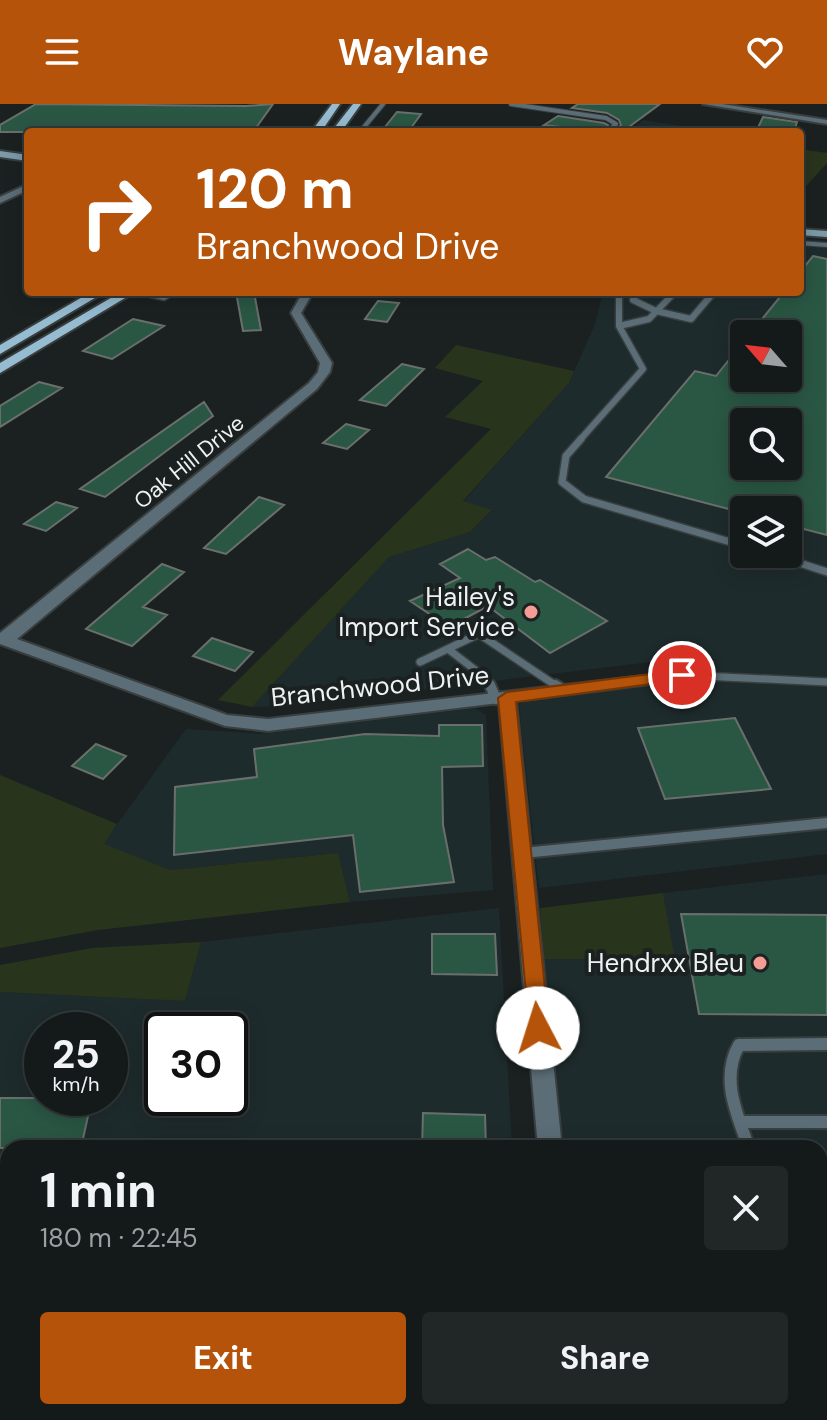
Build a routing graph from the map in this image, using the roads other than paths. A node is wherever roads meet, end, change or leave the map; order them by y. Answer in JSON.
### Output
{"nodes":[{"id":1,"x":336,"y":104,"type":"edge"},
{"id":2,"x":357,"y":104,"type":"edge"},
{"id":3,"x":383,"y":104,"type":"edge"},
{"id":4,"x":511,"y":104,"type":"edge"},
{"id":5,"x":713,"y":104,"type":"edge"},
{"id":6,"x":827,"y":122,"type":"edge"},
{"id":7,"x":319,"y":128,"type":"edge"},
{"id":8,"x":339,"y":128,"type":"edge"},
{"id":9,"x":363,"y":128,"type":"edge"},
{"id":10,"x":612,"y":128,"type":"edge"},
{"id":11,"x":0,"y":152,"type":"edge"},
{"id":12,"x":24,"y":152,"type":"edge"},
{"id":13,"x":24,"y":157,"type":"edge"},
{"id":14,"x":24,"y":189,"type":"edge"},
{"id":15,"x":0,"y":200,"type":"edge"},
{"id":16,"x":804,"y":232,"type":"edge"},
{"id":17,"x":827,"y":234,"type":"edge"},
{"id":18,"x":804,"y":243,"type":"edge"},
{"id":19,"x":827,"y":245,"type":"edge"},
{"id":20,"x":92,"y":296,"type":"edge"},
{"id":21,"x":122,"y":296,"type":"edge"},
{"id":22,"x":306,"y":296,"type":"edge"},
{"id":23,"x":619,"y":296,"type":"edge"},
{"id":24,"x":636,"y":296,"type":"edge"},
{"id":25,"x":671,"y":296,"type":"edge"},
{"id":26,"x":711,"y":296,"type":"edge"},
{"id":27,"x":656,"y":311,"type":"junction"},
{"id":28,"x":619,"y":326,"type":"junction"},
{"id":29,"x":0,"y":350,"type":"edge"},
{"id":30,"x":0,"y":369,"type":"edge"},
{"id":31,"x":730,"y":542,"type":"edge"},
{"id":32,"x":802,"y":564,"type":"edge"},
{"id":33,"x":827,"y":572,"type":"edge"},
{"id":34,"x":3,"y":639,"type":"edge"},
{"id":35,"x":448,"y":649,"type":"junction"},
{"id":36,"x":420,"y":662,"type":"dead end"},
{"id":37,"x":682,"y":675,"type":"joint"},
{"id":38,"x":827,"y":682,"type":"edge"},
{"id":39,"x":563,"y":690,"type":"junction"},
{"id":40,"x":501,"y":699,"type":"junction"},
{"id":41,"x":827,"y":823,"type":"edge"},
{"id":42,"x":523,"y":853,"type":"junction"},
{"id":43,"x":827,"y":1044,"type":"edge"},
{"id":44,"x":741,"y":1122,"type":"junction"},
{"id":45,"x":827,"y":1122,"type":"edge"},
{"id":46,"x":549,"y":1140,"type":"edge"},
{"id":47,"x":747,"y":1140,"type":"edge"}],
"edges":[{"from":1,"to":7,"type":"main road"},
{"from":2,"to":8,"type":"main road"},
{"from":3,"to":9,"type":"lane"},
{"from":4,"to":10,"type":"lane"},
{"from":5,"to":6,"type":"street"},
{"from":11,"to":12,"type":"main road"},
{"from":11,"to":13,"type":"main road"},
{"from":14,"to":15,"type":"street"},
{"from":16,"to":17,"type":"main road"},
{"from":18,"to":19,"type":"lane"},
{"from":20,"to":29,"type":"main road"},
{"from":21,"to":30,"type":"main road"},
{"from":22,"to":34,"type":"street","name":"Oak Hill Drive"},
{"from":23,"to":28,"type":"lane"},
{"from":24,"to":27,"type":"lane"},
{"from":25,"to":27,"type":"lane"},
{"from":26,"to":27,"type":"lane"},
{"from":27,"to":28,"type":"lane"},
{"from":28,"to":31,"type":"lane"},
{"from":32,"to":33,"type":"lane"},
{"from":34,"to":40,"type":"street","name":"Branchwood Drive"},
{"from":35,"to":36,"type":"lane"},
{"from":35,"to":39,"type":"lane"},
{"from":35,"to":40,"type":"lane"},
{"from":37,"to":38,"type":"lane"},
{"from":37,"to":39,"type":"street","name":"Branchwood Drive"},
{"from":39,"to":40,"type":"street","name":"Branchwood Drive"},
{"from":40,"to":42,"type":"street"},
{"from":41,"to":42,"type":"lane"},
{"from":42,"to":46,"type":"street"},
{"from":43,"to":44,"type":"lane"},
{"from":44,"to":45,"type":"lane"},
{"from":44,"to":47,"type":"lane"}]}
